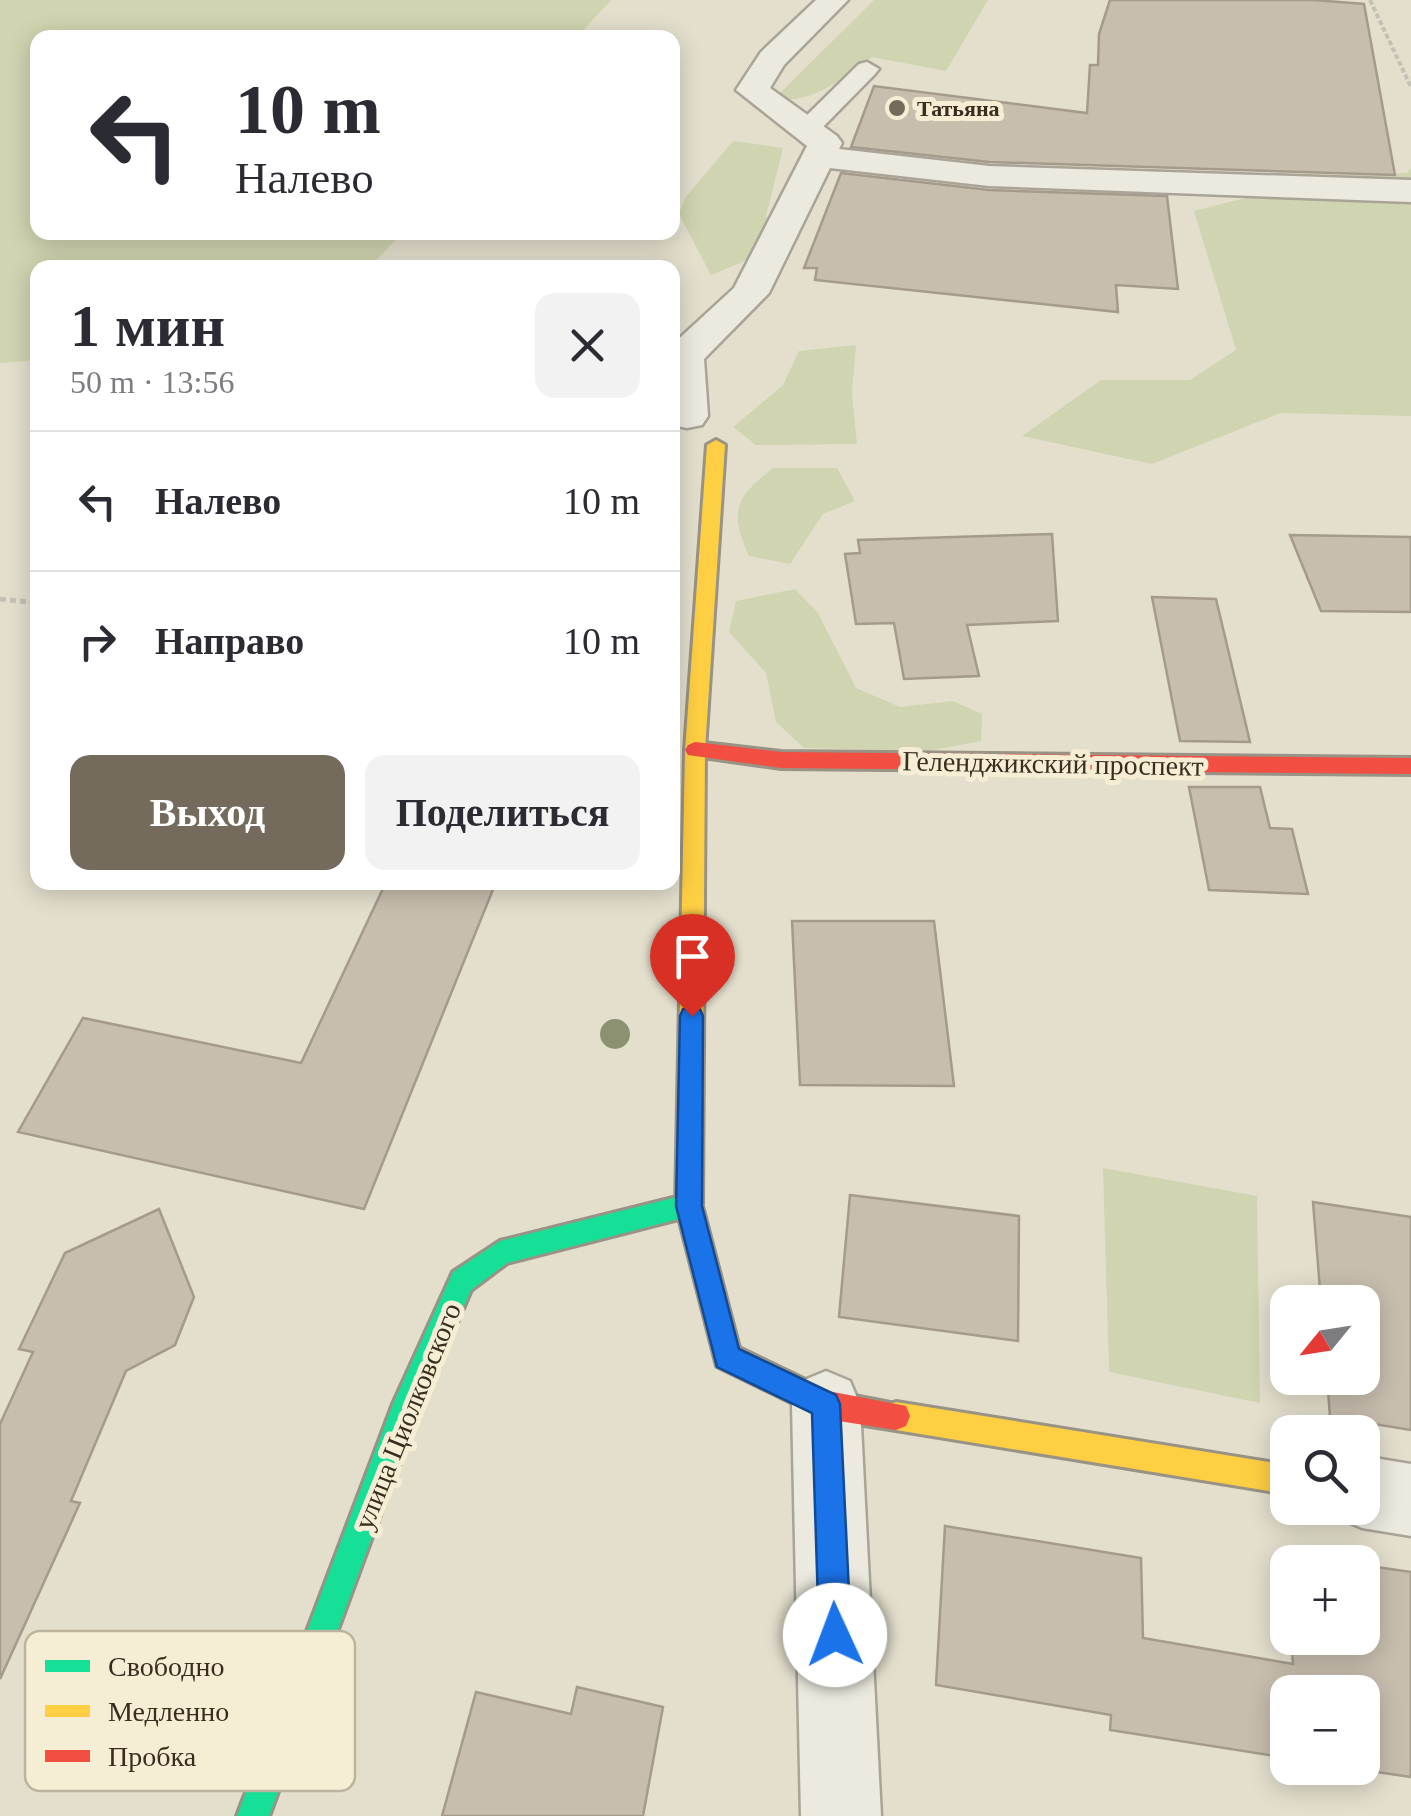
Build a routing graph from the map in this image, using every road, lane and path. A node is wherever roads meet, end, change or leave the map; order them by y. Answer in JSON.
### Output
{"nodes":[{"id":1,"x":833,"y":0,"type":"edge"},
{"id":2,"x":1370,"y":0,"type":"edge"},
{"id":3,"x":866,"y":69,"type":"dead end"},
{"id":4,"x":1411,"y":87,"type":"edge"},
{"id":5,"x":813,"y":143,"type":"junction"},
{"id":6,"x":1411,"y":191,"type":"edge"},
{"id":7,"x":687,"y":416,"type":"dead end"},
{"id":8,"x":716,"y":446,"type":"dead end"},
{"id":9,"x":0,"y":599,"type":"edge"},
{"id":10,"x":30,"y":602,"type":"edge"},
{"id":11,"x":695,"y":750,"type":"junction"},
{"id":12,"x":1411,"y":766,"type":"edge"},
{"id":13,"x":689,"y":1206,"type":"junction"},
{"id":14,"x":826,"y":1404,"type":"junction"},
{"id":15,"x":1270,"y":1477,"type":"edge"},
{"id":16,"x":1380,"y":1495,"type":"edge"},
{"id":17,"x":1411,"y":1500,"type":"edge"},
{"id":18,"x":323,"y":1631,"type":"edge"},
{"id":19,"x":263,"y":1791,"type":"edge"},
{"id":20,"x":254,"y":1816,"type":"edge"},
{"id":21,"x":840,"y":1816,"type":"edge"}],
"edges":[{"from":1,"to":5,"type":"street"},
{"from":2,"to":4,"type":"path"},
{"from":3,"to":5,"type":"lane"},
{"from":5,"to":6,"type":"street"},
{"from":5,"to":7,"type":"street"},
{"from":8,"to":11,"type":"street"},
{"from":9,"to":10,"type":"path"},
{"from":11,"to":12,"type":"street","name":"Геленджикский проспект"},
{"from":11,"to":13,"type":"street"},
{"from":13,"to":14,"type":"street"},
{"from":13,"to":18,"type":"street","name":"улица Циолковского"},
{"from":14,"to":15,"type":"street"},
{"from":14,"to":21,"type":"street"},
{"from":16,"to":17,"type":"street"},
{"from":19,"to":20,"type":"street","name":"улица Циолковского"}]}
